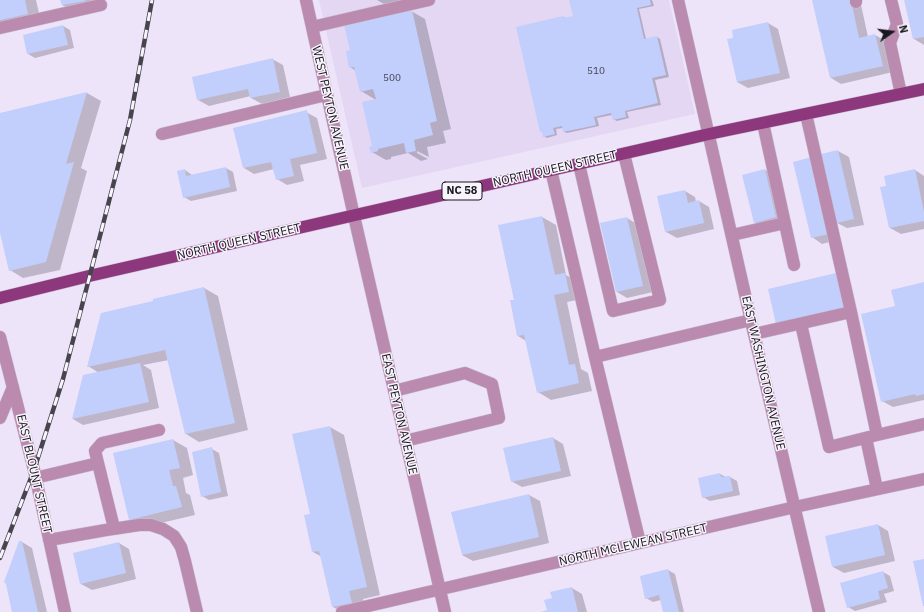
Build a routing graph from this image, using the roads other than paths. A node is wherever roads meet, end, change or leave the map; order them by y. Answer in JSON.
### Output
{"nodes":[{"id":1,"x":306,"y":0,"type":"edge"},
{"id":2,"x":429,"y":0,"type":"edge"},
{"id":3,"x":678,"y":0,"type":"edge"},
{"id":4,"x":891,"y":0,"type":"edge"},
{"id":5,"x":101,"y":4,"type":"dead end"},
{"id":6,"x":312,"y":27,"type":"junction"},
{"id":7,"x":0,"y":28,"type":"edge"},
{"id":8,"x":924,"y":89,"type":"edge"},
{"id":9,"x":901,"y":94,"type":"junction"},
{"id":10,"x":326,"y":95,"type":"junction"},
{"id":11,"x":806,"y":114,"type":"junction"},
{"id":12,"x":763,"y":123,"type":"junction"},
{"id":13,"x":162,"y":134,"type":"dead end"},
{"id":14,"x":709,"y":134,"type":"junction"},
{"id":15,"x":624,"y":154,"type":"junction"},
{"id":16,"x":579,"y":164,"type":"junction"},
{"id":17,"x":551,"y":170,"type":"junction"},
{"id":18,"x":354,"y":216,"type":"junction"},
{"id":19,"x":785,"y":223,"type":"junction"},
{"id":20,"x":732,"y":236,"type":"junction"},
{"id":21,"x":794,"y":265,"type":"dead end"},
{"id":22,"x":0,"y":298,"type":"edge"},
{"id":23,"x":851,"y":312,"type":"junction"},
{"id":24,"x":751,"y":320,"type":"junction"},
{"id":25,"x":801,"y":324,"type":"junction"},
{"id":26,"x":754,"y":334,"type":"junction"},
{"id":27,"x":0,"y":337,"type":"edge"},
{"id":28,"x":595,"y":357,"type":"junction"},
{"id":29,"x":13,"y":387,"type":"junction"},
{"id":30,"x":394,"y":391,"type":"junction"},
{"id":31,"x":0,"y":418,"type":"edge"},
{"id":32,"x":924,"y":424,"type":"edge"},
{"id":33,"x":159,"y":430,"type":"dead end"},
{"id":34,"x":872,"y":437,"type":"junction"},
{"id":35,"x":406,"y":441,"type":"junction"},
{"id":36,"x":98,"y":463,"type":"junction"},
{"id":37,"x":35,"y":478,"type":"junction"},
{"id":38,"x":924,"y":479,"type":"edge"},
{"id":39,"x":877,"y":490,"type":"junction"},
{"id":40,"x":795,"y":507,"type":"junction"},
{"id":41,"x":114,"y":528,"type":"junction"},
{"id":42,"x":49,"y":540,"type":"junction"},
{"id":43,"x":640,"y":543,"type":"junction"},
{"id":44,"x":440,"y":589,"type":"junction"},
{"id":45,"x":65,"y":612,"type":"edge"},
{"id":46,"x":197,"y":612,"type":"edge"},
{"id":47,"x":342,"y":612,"type":"edge"},
{"id":48,"x":445,"y":612,"type":"edge"},
{"id":49,"x":819,"y":612,"type":"edge"}],
"edges":[{"from":1,"to":6,"type":"street","name":"WEST PEYTON AVENUE"},
{"from":2,"to":6,"type":"street"},
{"from":3,"to":14,"type":"street","name":"EAST WASHINGTON AVENUE"},
{"from":4,"to":9,"type":"street"},
{"from":5,"to":7,"type":"street"},
{"from":6,"to":10,"type":"street","name":"WEST PEYTON AVENUE"},
{"from":8,"to":9,"type":"main road","name":"NORTH QUEEN STREET","number":"NC 58"},
{"from":9,"to":11,"type":"main road","name":"NORTH QUEEN STREET","number":"NC 58"},
{"from":10,"to":13,"type":"street"},
{"from":10,"to":18,"type":"street","name":"WEST PEYTON AVENUE"},
{"from":11,"to":12,"type":"main road","name":"NORTH QUEEN STREET","number":"NC 58"},
{"from":11,"to":23,"type":"street"},
{"from":12,"to":14,"type":"main road","name":"NORTH QUEEN STREET","number":"NC 58"},
{"from":12,"to":19,"type":"street"},
{"from":14,"to":15,"type":"main road","name":"NORTH QUEEN STREET","number":"NC 58"},
{"from":14,"to":20,"type":"street","name":"EAST WASHINGTON AVENUE"},
{"from":15,"to":16,"type":"main road","name":"NORTH QUEEN STREET","number":"NC 58"},
{"from":15,"to":16,"type":"street"},
{"from":16,"to":17,"type":"main road","name":"NORTH QUEEN STREET","number":"NC 58"},
{"from":17,"to":18,"type":"main road","name":"NORTH QUEEN STREET","number":"NC 58"},
{"from":17,"to":28,"type":"street"},
{"from":18,"to":22,"type":"main road","name":"NORTH QUEEN STREET","number":"NC 58"},
{"from":18,"to":30,"type":"street","name":"EAST PEYTON AVENUE"},
{"from":19,"to":20,"type":"street"},
{"from":19,"to":21,"type":"street"},
{"from":20,"to":24,"type":"street","name":"EAST WASHINGTON AVENUE"},
{"from":23,"to":25,"type":"street"},
{"from":23,"to":34,"type":"street"},
{"from":24,"to":26,"type":"street","name":"EAST WASHINGTON AVENUE"},
{"from":24,"to":28,"type":"street"},
{"from":25,"to":26,"type":"street"},
{"from":25,"to":34,"type":"street"},
{"from":26,"to":40,"type":"street","name":"EAST WASHINGTON AVENUE"},
{"from":27,"to":29,"type":"street","name":"EAST BLOUNT STREET"},
{"from":28,"to":43,"type":"street"},
{"from":29,"to":31,"type":"street"},
{"from":29,"to":37,"type":"street","name":"EAST BLOUNT STREET"},
{"from":30,"to":35,"type":"street","name":"EAST PEYTON AVENUE"},
{"from":30,"to":35,"type":"street"},
{"from":32,"to":34,"type":"street"},
{"from":33,"to":36,"type":"street"},
{"from":34,"to":39,"type":"street"},
{"from":35,"to":44,"type":"street","name":"EAST PEYTON AVENUE"},
{"from":36,"to":37,"type":"street"},
{"from":36,"to":41,"type":"street"},
{"from":37,"to":42,"type":"street","name":"EAST BLOUNT STREET"},
{"from":38,"to":39,"type":"street","name":"NORTH MCLEWEAN STREET"},
{"from":39,"to":40,"type":"street","name":"NORTH MCLEWEAN STREET"},
{"from":40,"to":43,"type":"street","name":"NORTH MCLEWEAN STREET"},
{"from":40,"to":49,"type":"street","name":"EAST WASHINGTON AVENUE"},
{"from":41,"to":42,"type":"street"},
{"from":41,"to":46,"type":"street"},
{"from":42,"to":45,"type":"street","name":"EAST BLOUNT STREET"},
{"from":43,"to":44,"type":"street","name":"NORTH MCLEWEAN STREET"},
{"from":44,"to":47,"type":"street","name":"NORTH MCLEWEAN STREET"},
{"from":44,"to":48,"type":"street","name":"EAST PEYTON AVENUE"}]}
